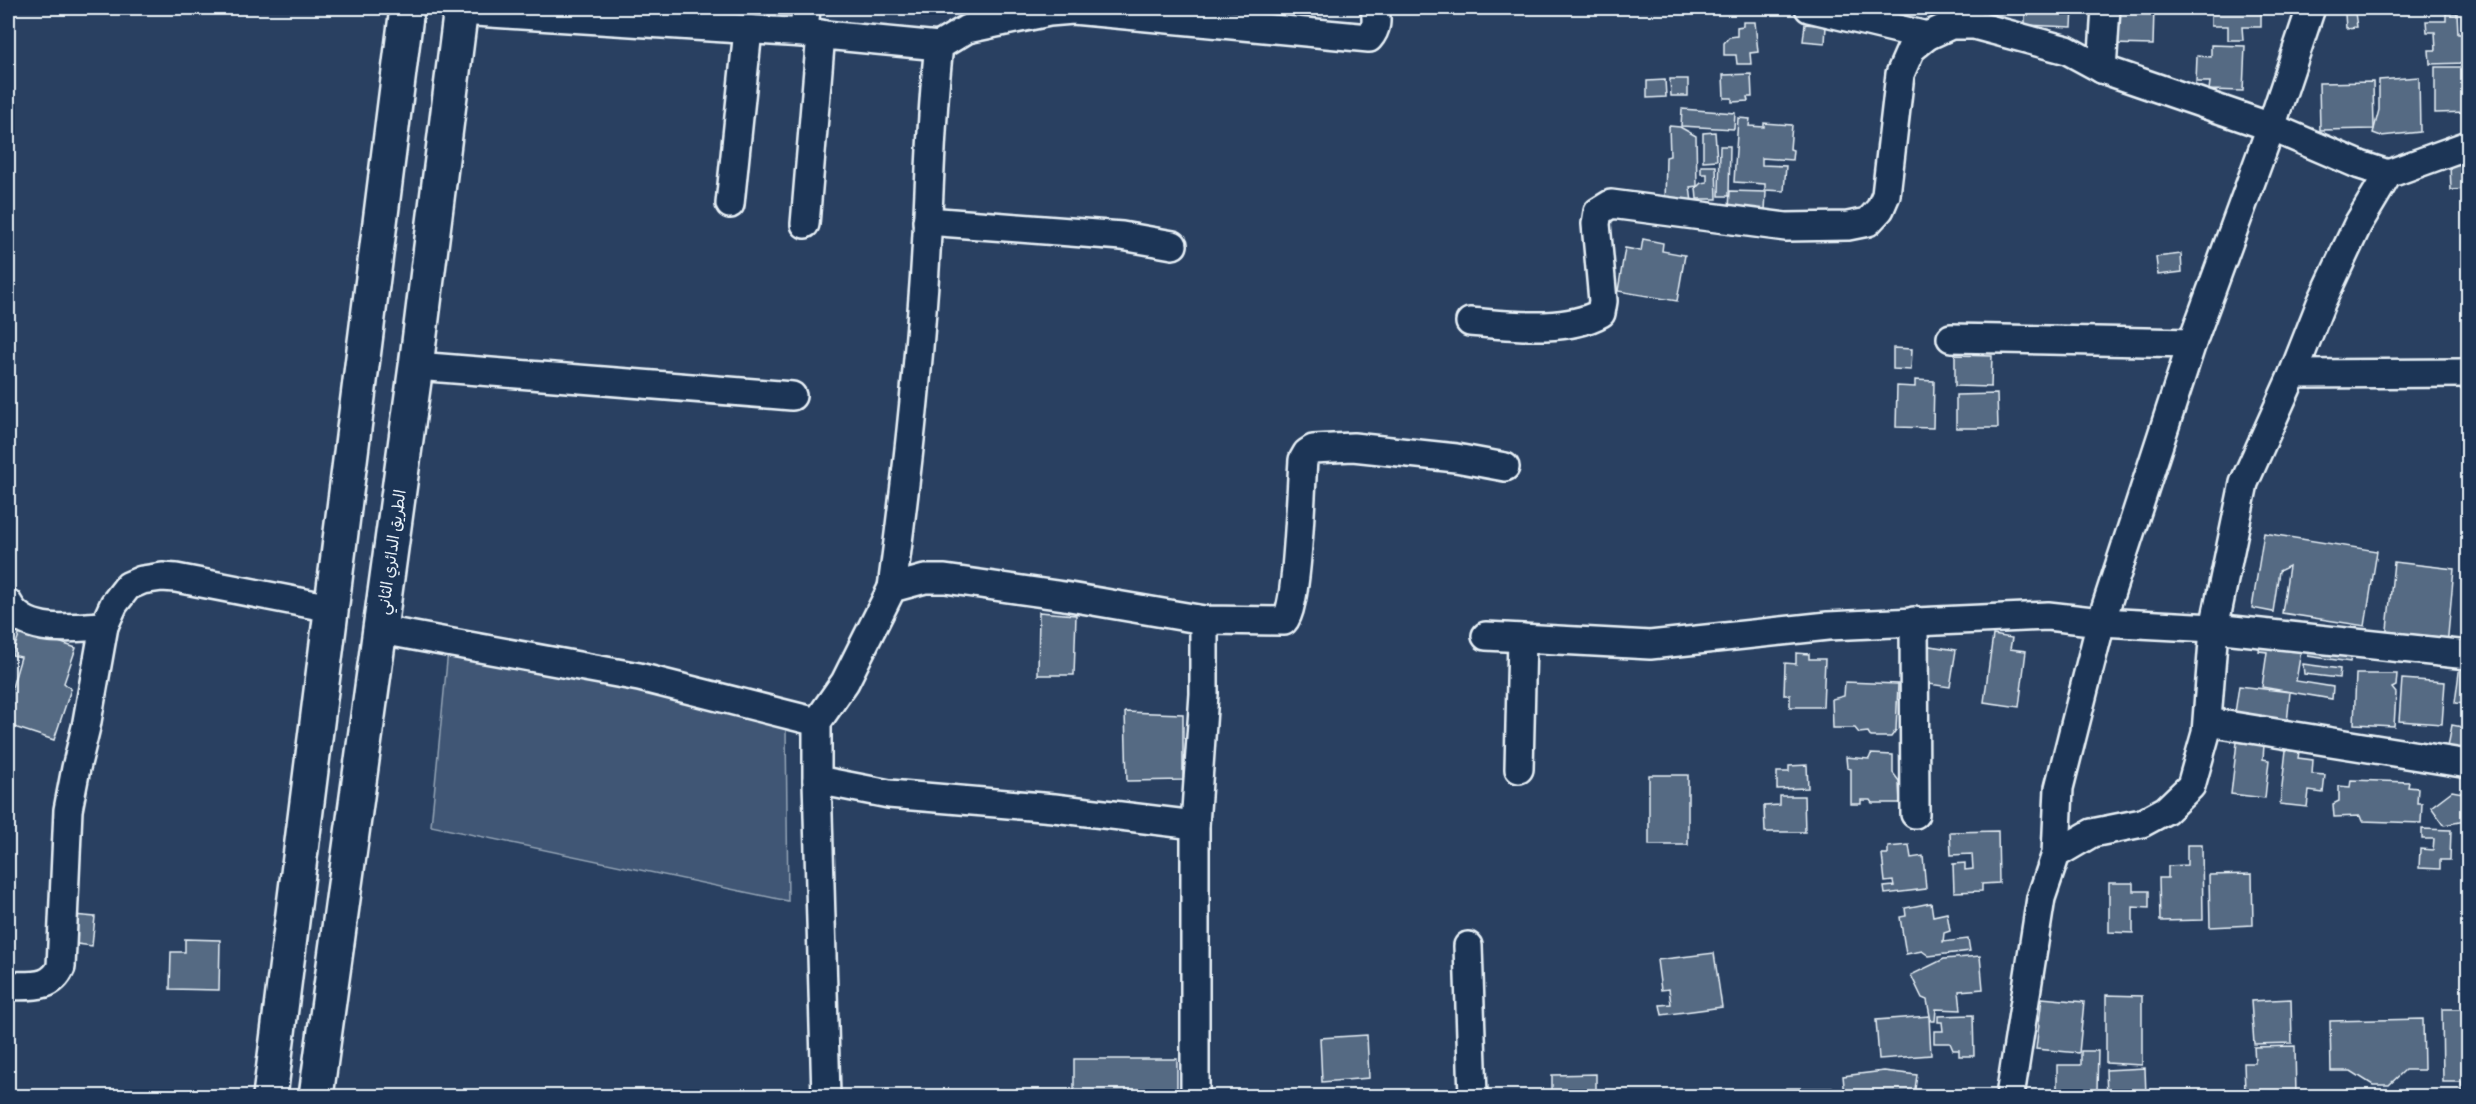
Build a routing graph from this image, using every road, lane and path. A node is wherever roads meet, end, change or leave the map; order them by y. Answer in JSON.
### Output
{"nodes":[{"id":1,"x":407,"y":8,"type":"edge"},
{"id":2,"x":1376,"y":8,"type":"edge"},
{"id":3,"x":1809,"y":8,"type":"edge"},
{"id":4,"x":2106,"y":8,"type":"edge"},
{"id":5,"x":2311,"y":8,"type":"edge"},
{"id":6,"x":460,"y":9,"type":"edge"},
{"id":7,"x":1146,"y":12,"type":"edge"},
{"id":8,"x":1005,"y":14,"type":"edge"},
{"id":9,"x":811,"y":25,"type":"edge"},
{"id":10,"x":748,"y":30,"type":"junction"},
{"id":11,"x":1927,"y":36,"type":"junction"},
{"id":12,"x":939,"y":45,"type":"junction"},
{"id":13,"x":2102,"y":69,"type":"junction"},
{"id":14,"x":2271,"y":127,"type":"junction"},
{"id":15,"x":2469,"y":145,"type":"edge"},
{"id":16,"x":2388,"y":174,"type":"junction"},
{"id":17,"x":730,"y":204,"type":"dead end"},
{"id":18,"x":927,"y":221,"type":"junction"},
{"id":19,"x":805,"y":224,"type":"dead end"},
{"id":20,"x":1173,"y":244,"type":"dead end"},
{"id":21,"x":1470,"y":322,"type":"dead end"},
{"id":22,"x":1951,"y":338,"type":"dead end"},
{"id":23,"x":2192,"y":343,"type":"junction"},
{"id":24,"x":416,"y":366,"type":"junction"},
{"id":25,"x":2293,"y":374,"type":"junction"},
{"id":26,"x":2469,"y":374,"type":"edge"},
{"id":27,"x":792,"y":396,"type":"dead end"},
{"id":28,"x":1505,"y":467,"type":"dead end"},
{"id":29,"x":892,"y":588,"type":"junction"},
{"id":30,"x":8,"y":603,"type":"edge"},
{"id":31,"x":330,"y":608,"type":"junction"},
{"id":32,"x":1204,"y":620,"type":"junction"},
{"id":33,"x":1914,"y":621,"type":"junction"},
{"id":34,"x":2101,"y":622,"type":"junction"},
{"id":35,"x":104,"y":626,"type":"junction"},
{"id":36,"x":2214,"y":628,"type":"junction"},
{"id":37,"x":381,"y":630,"type":"junction"},
{"id":38,"x":1486,"y":636,"type":"dead end"},
{"id":39,"x":1522,"y":638,"type":"junction"},
{"id":40,"x":2469,"y":655,"type":"edge"},
{"id":41,"x":818,"y":722,"type":"junction"},
{"id":42,"x":2208,"y":722,"type":"junction"},
{"id":43,"x":2469,"y":764,"type":"edge"},
{"id":44,"x":1519,"y":769,"type":"dead end"},
{"id":45,"x":817,"y":780,"type":"junction"},
{"id":46,"x":1915,"y":814,"type":"dead end"},
{"id":47,"x":1195,"y":825,"type":"junction"},
{"id":48,"x":2055,"y":854,"type":"junction"},
{"id":49,"x":1468,"y":946,"type":"dead end"},
{"id":50,"x":8,"y":986,"type":"edge"},
{"id":51,"x":270,"y":1096,"type":"edge"},
{"id":52,"x":316,"y":1096,"type":"edge"},
{"id":53,"x":826,"y":1096,"type":"edge"},
{"id":54,"x":1195,"y":1096,"type":"edge"},
{"id":55,"x":1473,"y":1096,"type":"edge"},
{"id":56,"x":2010,"y":1096,"type":"edge"}],
"edges":[{"from":1,"to":31,"type":"highway"},
{"from":2,"to":7,"type":"street"},
{"from":3,"to":11,"type":"street"},
{"from":4,"to":13,"type":"street"},
{"from":5,"to":14,"type":"street"},
{"from":6,"to":10,"type":"street"},
{"from":6,"to":24,"type":"highway","name":"الطريق الدائري الثاني"},
{"from":7,"to":8,"type":"street"},
{"from":8,"to":12,"type":"street"},
{"from":9,"to":10,"type":"street"},
{"from":9,"to":12,"type":"street"},
{"from":9,"to":19,"type":"street"},
{"from":10,"to":17,"type":"street"},
{"from":11,"to":13,"type":"street"},
{"from":11,"to":21,"type":"street"},
{"from":12,"to":18,"type":"street"},
{"from":13,"to":14,"type":"street"},
{"from":14,"to":16,"type":"street"},
{"from":14,"to":23,"type":"street"},
{"from":15,"to":16,"type":"street"},
{"from":16,"to":25,"type":"street"},
{"from":18,"to":20,"type":"street"},
{"from":18,"to":29,"type":"street"},
{"from":22,"to":23,"type":"street"},
{"from":23,"to":34,"type":"street"},
{"from":24,"to":27,"type":"street"},
{"from":24,"to":37,"type":"highway","name":"الطريق الدائري الثاني"},
{"from":25,"to":26,"type":"street"},
{"from":25,"to":36,"type":"street"},
{"from":28,"to":32,"type":"street"},
{"from":29,"to":32,"type":"street"},
{"from":29,"to":41,"type":"street"},
{"from":30,"to":35,"type":"street"},
{"from":31,"to":35,"type":"street"},
{"from":31,"to":51,"type":"highway"},
{"from":32,"to":47,"type":"street"},
{"from":33,"to":34,"type":"street"},
{"from":33,"to":39,"type":"street"},
{"from":33,"to":46,"type":"street"},
{"from":34,"to":36,"type":"street"},
{"from":34,"to":48,"type":"street"},
{"from":35,"to":50,"type":"street"},
{"from":36,"to":40,"type":"street"},
{"from":36,"to":42,"type":"street"},
{"from":37,"to":41,"type":"street"},
{"from":37,"to":52,"type":"highway","name":"الطريق الدائري الثاني"},
{"from":38,"to":39,"type":"street"},
{"from":39,"to":44,"type":"street"},
{"from":41,"to":45,"type":"street"},
{"from":42,"to":43,"type":"street"},
{"from":42,"to":48,"type":"street"},
{"from":45,"to":47,"type":"street"},
{"from":45,"to":53,"type":"street"},
{"from":47,"to":54,"type":"street"},
{"from":48,"to":56,"type":"street"},
{"from":49,"to":55,"type":"street"}]}
